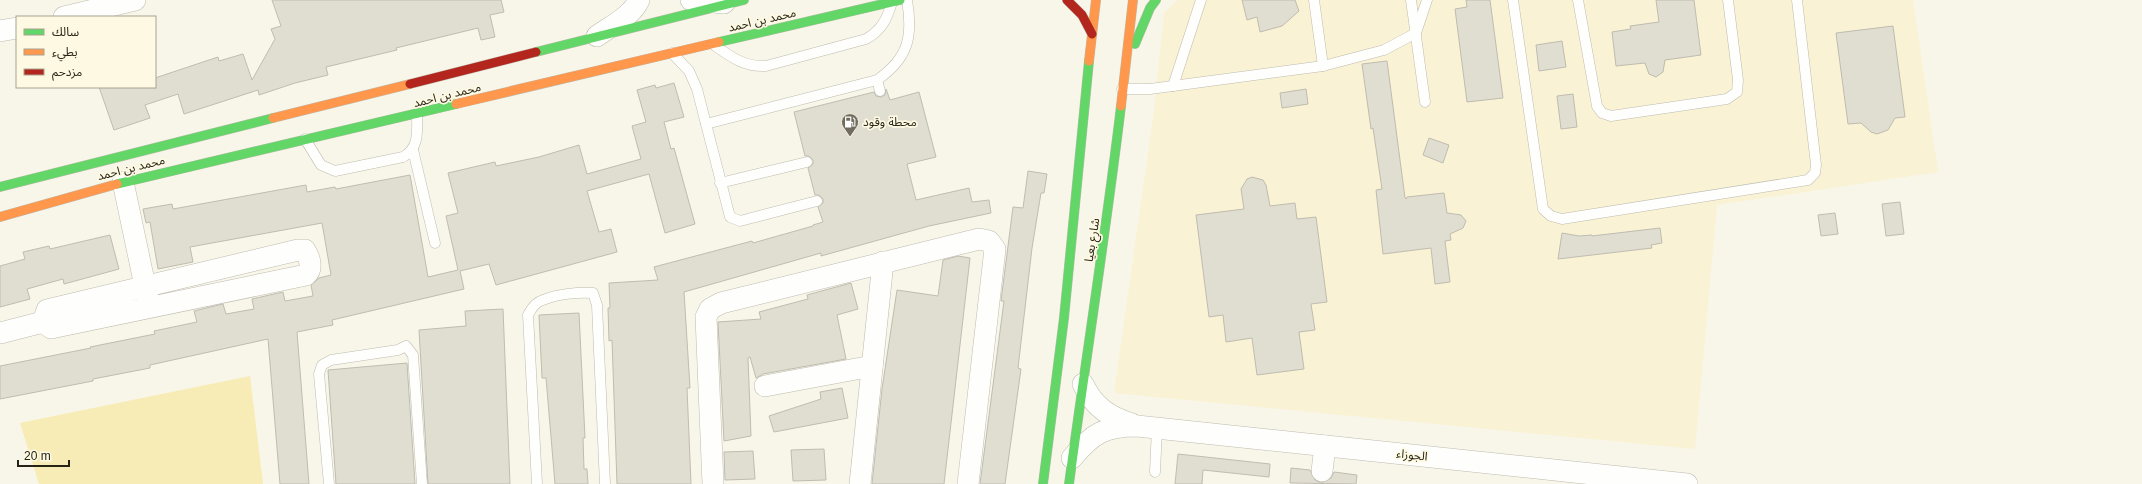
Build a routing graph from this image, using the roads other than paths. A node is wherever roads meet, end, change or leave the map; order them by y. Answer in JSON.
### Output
{"nodes":[{"id":1,"x":135,"y":0,"type":"edge"},
{"id":2,"x":639,"y":0,"type":"edge"},
{"id":3,"x":691,"y":0,"type":"edge"},
{"id":4,"x":907,"y":0,"type":"edge"},
{"id":5,"x":1068,"y":0,"type":"edge"},
{"id":6,"x":1096,"y":0,"type":"edge"},
{"id":7,"x":1133,"y":0,"type":"edge"},
{"id":8,"x":1156,"y":0,"type":"edge"},
{"id":9,"x":1201,"y":0,"type":"edge"},
{"id":10,"x":1314,"y":0,"type":"edge"},
{"id":11,"x":1411,"y":0,"type":"edge"},
{"id":12,"x":1427,"y":0,"type":"edge"},
{"id":13,"x":1513,"y":0,"type":"edge"},
{"id":14,"x":1578,"y":0,"type":"edge"},
{"id":15,"x":1728,"y":0,"type":"edge"},
{"id":16,"x":1797,"y":0,"type":"edge"},
{"id":17,"x":896,"y":1,"type":"edge"},
{"id":18,"x":737,"y":2,"type":"edge"},
{"id":19,"x":68,"y":16,"type":"edge"},
{"id":20,"x":16,"y":28,"type":"edge"},
{"id":21,"x":0,"y":31,"type":"edge"},
{"id":22,"x":1416,"y":33,"type":"junction"},
{"id":23,"x":1092,"y":34,"type":"junction"},
{"id":24,"x":594,"y":38,"type":"junction"},
{"id":25,"x":712,"y":44,"type":"junction"},
{"id":26,"x":672,"y":53,"type":"junction"},
{"id":27,"x":1323,"y":66,"type":"junction"},
{"id":28,"x":1123,"y":77,"type":"junction"},
{"id":29,"x":877,"y":80,"type":"junction"},
{"id":30,"x":1173,"y":86,"type":"junction"},
{"id":31,"x":1122,"y":89,"type":"junction"},
{"id":32,"x":880,"y":91,"type":"dead end"},
{"id":33,"x":1425,"y":102,"type":"dead end"},
{"id":34,"x":418,"y":114,"type":"junction"},
{"id":35,"x":706,"y":124,"type":"junction"},
{"id":36,"x":306,"y":140,"type":"junction"},
{"id":37,"x":413,"y":150,"type":"junction"},
{"id":38,"x":806,"y":162,"type":"dead end"},
{"id":39,"x":123,"y":182,"type":"junction"},
{"id":40,"x":720,"y":183,"type":"junction"},
{"id":41,"x":0,"y":187,"type":"edge"},
{"id":42,"x":817,"y":201,"type":"dead end"},
{"id":43,"x":0,"y":217,"type":"edge"},
{"id":44,"x":435,"y":243,"type":"dead end"},
{"id":45,"x":883,"y":262,"type":"junction"},
{"id":46,"x":148,"y":297,"type":"junction"},
{"id":47,"x":0,"y":333,"type":"edge"},
{"id":48,"x":872,"y":366,"type":"junction"},
{"id":49,"x":1083,"y":384,"type":"junction"},
{"id":50,"x":765,"y":386,"type":"dead end"},
{"id":51,"x":1137,"y":426,"type":"junction"},
{"id":52,"x":1157,"y":428,"type":"junction"},
{"id":53,"x":1325,"y":446,"type":"junction"},
{"id":54,"x":1072,"y":458,"type":"junction"},
{"id":55,"x":1322,"y":471,"type":"dead end"},
{"id":56,"x":1155,"y":472,"type":"dead end"},
{"id":57,"x":1610,"y":480,"type":"edge"},
{"id":58,"x":329,"y":484,"type":"edge"},
{"id":59,"x":422,"y":484,"type":"edge"},
{"id":60,"x":537,"y":484,"type":"edge"},
{"id":61,"x":605,"y":484,"type":"edge"},
{"id":62,"x":713,"y":484,"type":"edge"},
{"id":63,"x":860,"y":484,"type":"edge"},
{"id":64,"x":968,"y":484,"type":"edge"},
{"id":65,"x":1043,"y":484,"type":"edge"},
{"id":66,"x":1069,"y":484,"type":"edge"},
{"id":67,"x":1687,"y":484,"type":"edge"}],
"edges":[{"from":1,"to":19,"type":"street"},
{"from":2,"to":24,"type":"street"},
{"from":3,"to":18,"type":"street"},
{"from":4,"to":29,"type":"lane"},
{"from":5,"to":23,"type":"street"},
{"from":6,"to":23,"type":"street","name":"شارع بعيا"},
{"from":7,"to":28,"type":"street","name":"شارع بعيا"},
{"from":8,"to":28,"type":"street"},
{"from":9,"to":30,"type":"lane"},
{"from":10,"to":27,"type":"lane"},
{"from":11,"to":22,"type":"lane"},
{"from":12,"to":22,"type":"lane"},
{"from":13,"to":16,"type":"lane"},
{"from":14,"to":15,"type":"lane"},
{"from":17,"to":25,"type":"street","name":"محمد بن احمد"},
{"from":17,"to":25,"type":"lane"},
{"from":18,"to":24,"type":"street","name":"محمد بن احمد"},
{"from":20,"to":21,"type":"street"},
{"from":22,"to":27,"type":"lane"},
{"from":22,"to":33,"type":"lane"},
{"from":23,"to":65,"type":"street","name":"شارع بعيا"},
{"from":24,"to":41,"type":"street","name":"محمد بن احمد"},
{"from":25,"to":26,"type":"street","name":"محمد بن احمد"},
{"from":26,"to":34,"type":"street","name":"محمد بن احمد"},
{"from":26,"to":35,"type":"lane"},
{"from":27,"to":30,"type":"lane"},
{"from":28,"to":31,"type":"street","name":"شارع بعيا"},
{"from":29,"to":32,"type":"lane"},
{"from":29,"to":35,"type":"lane"},
{"from":30,"to":31,"type":"lane"},
{"from":31,"to":49,"type":"street","name":"شارع بعيا"},
{"from":34,"to":36,"type":"street","name":"محمد بن احمد"},
{"from":34,"to":37,"type":"lane"},
{"from":35,"to":40,"type":"lane"},
{"from":36,"to":37,"type":"lane"},
{"from":36,"to":39,"type":"street","name":"محمد بن احمد"},
{"from":37,"to":44,"type":"lane"},
{"from":38,"to":40,"type":"lane"},
{"from":39,"to":43,"type":"street","name":"محمد بن احمد"},
{"from":39,"to":46,"type":"street"},
{"from":40,"to":42,"type":"lane"},
{"from":45,"to":48,"type":"street"},
{"from":45,"to":62,"type":"street"},
{"from":45,"to":64,"type":"street"},
{"from":46,"to":46,"type":"street"},
{"from":46,"to":47,"type":"street"},
{"from":48,"to":50,"type":"street"},
{"from":48,"to":63,"type":"street"},
{"from":49,"to":51,"type":"street"},
{"from":49,"to":54,"type":"street","name":"شارع بعيا"},
{"from":51,"to":52,"type":"street","name":"الجوزاء"},
{"from":51,"to":54,"type":"street"},
{"from":52,"to":53,"type":"street","name":"الجوزاء"},
{"from":52,"to":56,"type":"lane"},
{"from":53,"to":55,"type":"street"},
{"from":53,"to":57,"type":"street","name":"الجوزاء"},
{"from":54,"to":66,"type":"street","name":"شارع بعيا"},
{"from":57,"to":67,"type":"street","name":"الجوزاء"},
{"from":58,"to":59,"type":"lane"},
{"from":60,"to":61,"type":"lane"}]}
